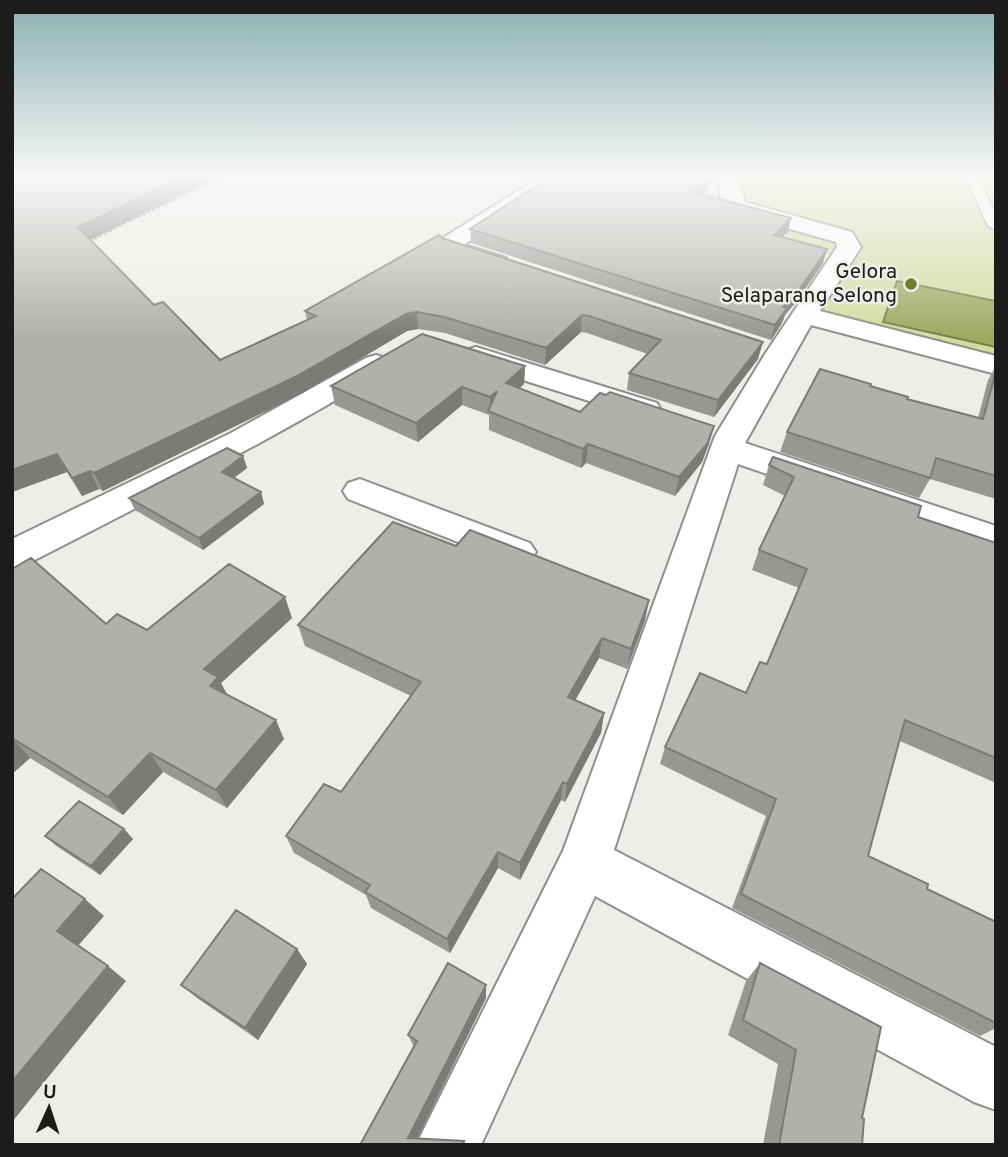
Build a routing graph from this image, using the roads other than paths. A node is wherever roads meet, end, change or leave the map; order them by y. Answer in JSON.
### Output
{"nodes":[{"id":1,"x":471,"y":230,"type":"edge"},
{"id":2,"x":812,"y":230,"type":"edge"},
{"id":3,"x":515,"y":269,"type":"edge"},
{"id":4,"x":804,"y":316,"type":"junction"},
{"id":5,"x":445,"y":346,"type":"edge"},
{"id":6,"x":398,"y":350,"type":"edge"},
{"id":7,"x":996,"y":365,"type":"edge"},
{"id":8,"x":710,"y":433,"type":"junction"},
{"id":9,"x":360,"y":491,"type":"dead end"},
{"id":10,"x":996,"y":540,"type":"edge"},
{"id":11,"x":12,"y":555,"type":"edge"},
{"id":12,"x":553,"y":566,"type":"edge"},
{"id":13,"x":584,"y":862,"type":"junction"},
{"id":14,"x":996,"y":1080,"type":"edge"},
{"id":15,"x":448,"y":1145,"type":"edge"}],
"edges":[{"from":1,"to":3,"type":"street"},
{"from":2,"to":4,"type":"street"},
{"from":4,"to":7,"type":"street"},
{"from":4,"to":8,"type":"street"},
{"from":5,"to":8,"type":"street"},
{"from":6,"to":11,"type":"street"},
{"from":8,"to":10,"type":"street"},
{"from":8,"to":13,"type":"street"},
{"from":9,"to":12,"type":"street"},
{"from":13,"to":14,"type":"street"},
{"from":13,"to":15,"type":"street"}]}
